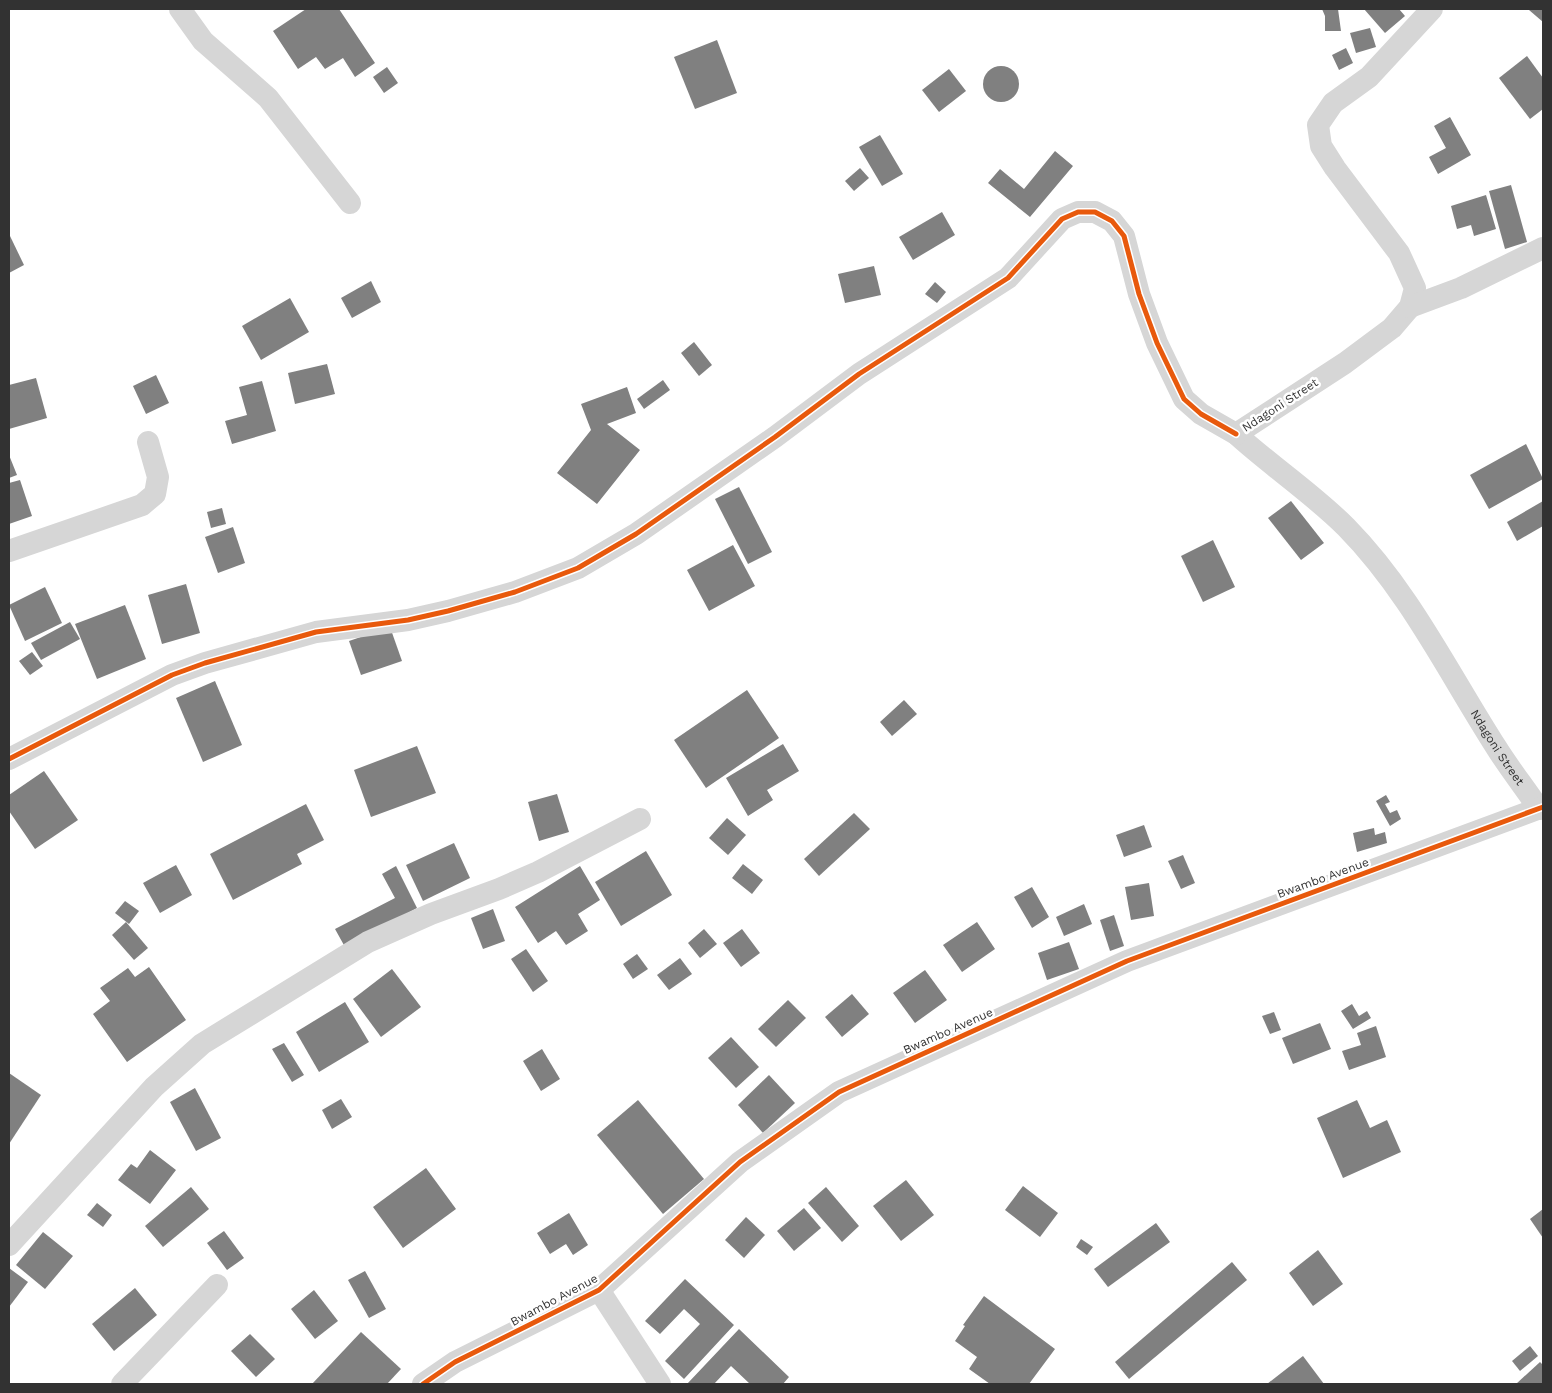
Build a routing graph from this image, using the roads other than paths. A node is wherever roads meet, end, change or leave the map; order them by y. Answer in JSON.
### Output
{"nodes":[{"id":1,"x":180,"y":9,"type":"edge"},
{"id":2,"x":1432,"y":9,"type":"edge"},
{"id":3,"x":350,"y":204,"type":"dead end"},
{"id":4,"x":1543,"y":248,"type":"edge"},
{"id":5,"x":1410,"y":307,"type":"junction"},
{"id":6,"x":1236,"y":434,"type":"junction"},
{"id":7,"x":148,"y":442,"type":"dead end"},
{"id":8,"x":9,"y":551,"type":"edge"},
{"id":9,"x":9,"y":759,"type":"edge"},
{"id":10,"x":1541,"y":808,"type":"edge"},
{"id":11,"x":640,"y":819,"type":"dead end"},
{"id":12,"x":9,"y":1246,"type":"edge"},
{"id":13,"x":217,"y":1285,"type":"dead end"},
{"id":14,"x":599,"y":1290,"type":"junction"},
{"id":15,"x":122,"y":1384,"type":"edge"},
{"id":16,"x":423,"y":1384,"type":"edge"},
{"id":17,"x":660,"y":1384,"type":"edge"}],
"edges":[{"from":1,"to":3,"type":"street"},
{"from":2,"to":5,"type":"street"},
{"from":4,"to":5,"type":"street"},
{"from":5,"to":6,"type":"street","name":"Ndagoni Street"},
{"from":6,"to":9,"type":"street"},
{"from":6,"to":10,"type":"street","name":"Ndagoni Street"},
{"from":7,"to":8,"type":"street"},
{"from":10,"to":14,"type":"street","name":"Bwambo Avenue"},
{"from":11,"to":12,"type":"street"},
{"from":13,"to":15,"type":"street"},
{"from":14,"to":16,"type":"street","name":"Bwambo Avenue"},
{"from":14,"to":17,"type":"street"}]}
